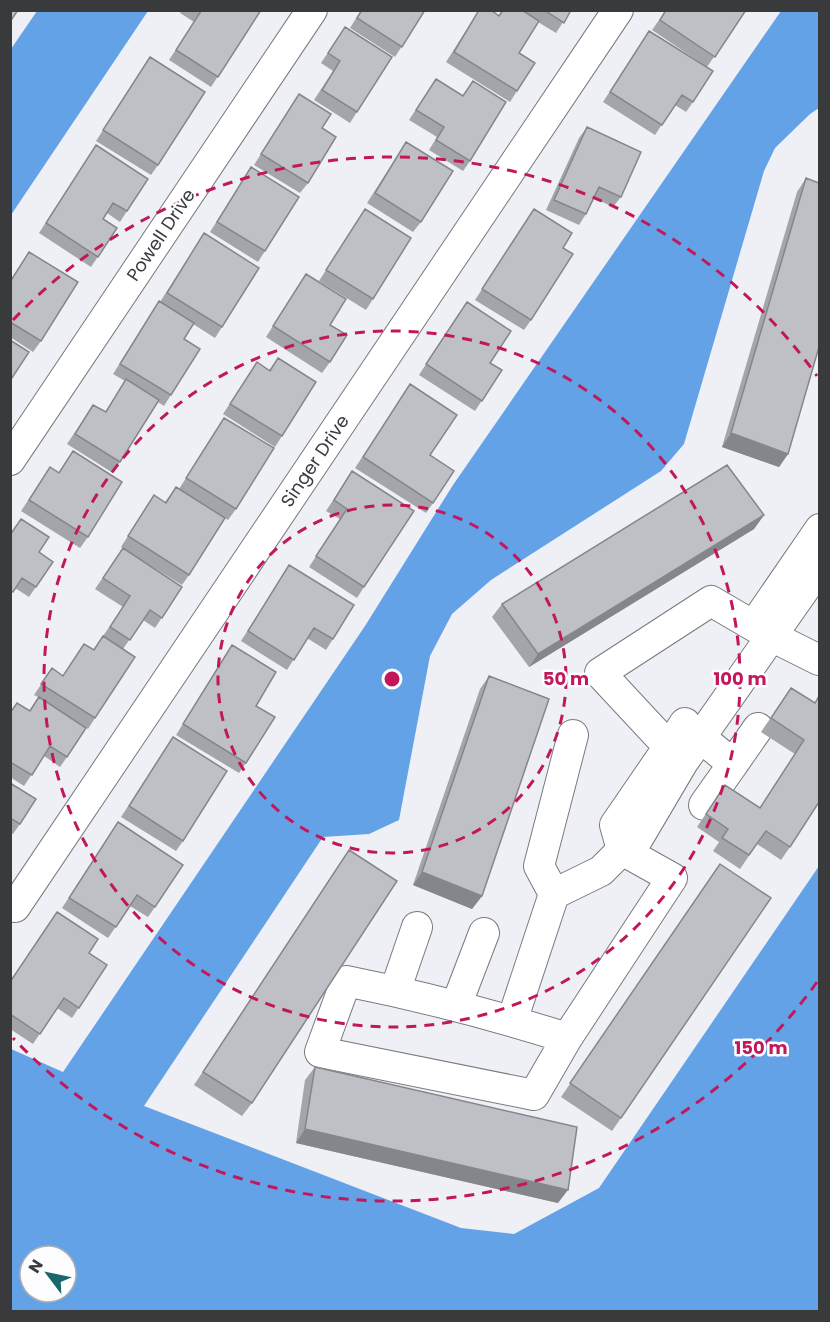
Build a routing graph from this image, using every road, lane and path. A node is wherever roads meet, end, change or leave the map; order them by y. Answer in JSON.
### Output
{"nodes":[{"id":1,"x":312,"y":10,"type":"edge"},
{"id":2,"x":618,"y":10,"type":"edge"},
{"id":3,"x":10,"y":460,"type":"edge"},
{"id":4,"x":819,"y":529,"type":"edge"},
{"id":5,"x":819,"y":567,"type":"edge"},
{"id":6,"x":762,"y":631,"type":"junction"},
{"id":7,"x":819,"y":658,"type":"edge"},
{"id":8,"x":758,"y":728,"type":"dead end"},
{"id":9,"x":573,"y":735,"type":"dead end"},
{"id":10,"x":684,"y":742,"type":"junction"},
{"id":11,"x":733,"y":764,"type":"junction"},
{"id":12,"x":704,"y":805,"type":"dead end"},
{"id":13,"x":622,"y":850,"type":"junction"},
{"id":14,"x":554,"y":894,"type":"junction"},
{"id":15,"x":10,"y":905,"type":"edge"},
{"id":16,"x":417,"y":927,"type":"dead end"},
{"id":17,"x":484,"y":933,"type":"dead end"},
{"id":18,"x":395,"y":991,"type":"junction"},
{"id":19,"x":456,"y":1006,"type":"junction"},
{"id":20,"x":512,"y":1021,"type":"junction"},
{"id":21,"x":567,"y":1038,"type":"junction"}],
"edges":[{"from":1,"to":3,"type":"street","name":"Powell Drive"},
{"from":2,"to":15,"type":"street","name":"Singer Drive"},
{"from":4,"to":6,"type":"street"},
{"from":5,"to":6,"type":"street"},
{"from":6,"to":7,"type":"street"},
{"from":6,"to":10,"type":"street"},
{"from":6,"to":10,"type":"street"},
{"from":8,"to":11,"type":"street"},
{"from":9,"to":14,"type":"street"},
{"from":10,"to":11,"type":"street"},
{"from":10,"to":13,"type":"street"},
{"from":11,"to":12,"type":"street"},
{"from":13,"to":14,"type":"street"},
{"from":13,"to":21,"type":"street"},
{"from":14,"to":20,"type":"street"},
{"from":16,"to":18,"type":"street"},
{"from":17,"to":19,"type":"street"},
{"from":18,"to":19,"type":"street"},
{"from":18,"to":21,"type":"street"},
{"from":19,"to":20,"type":"street"},
{"from":20,"to":21,"type":"street"}]}
